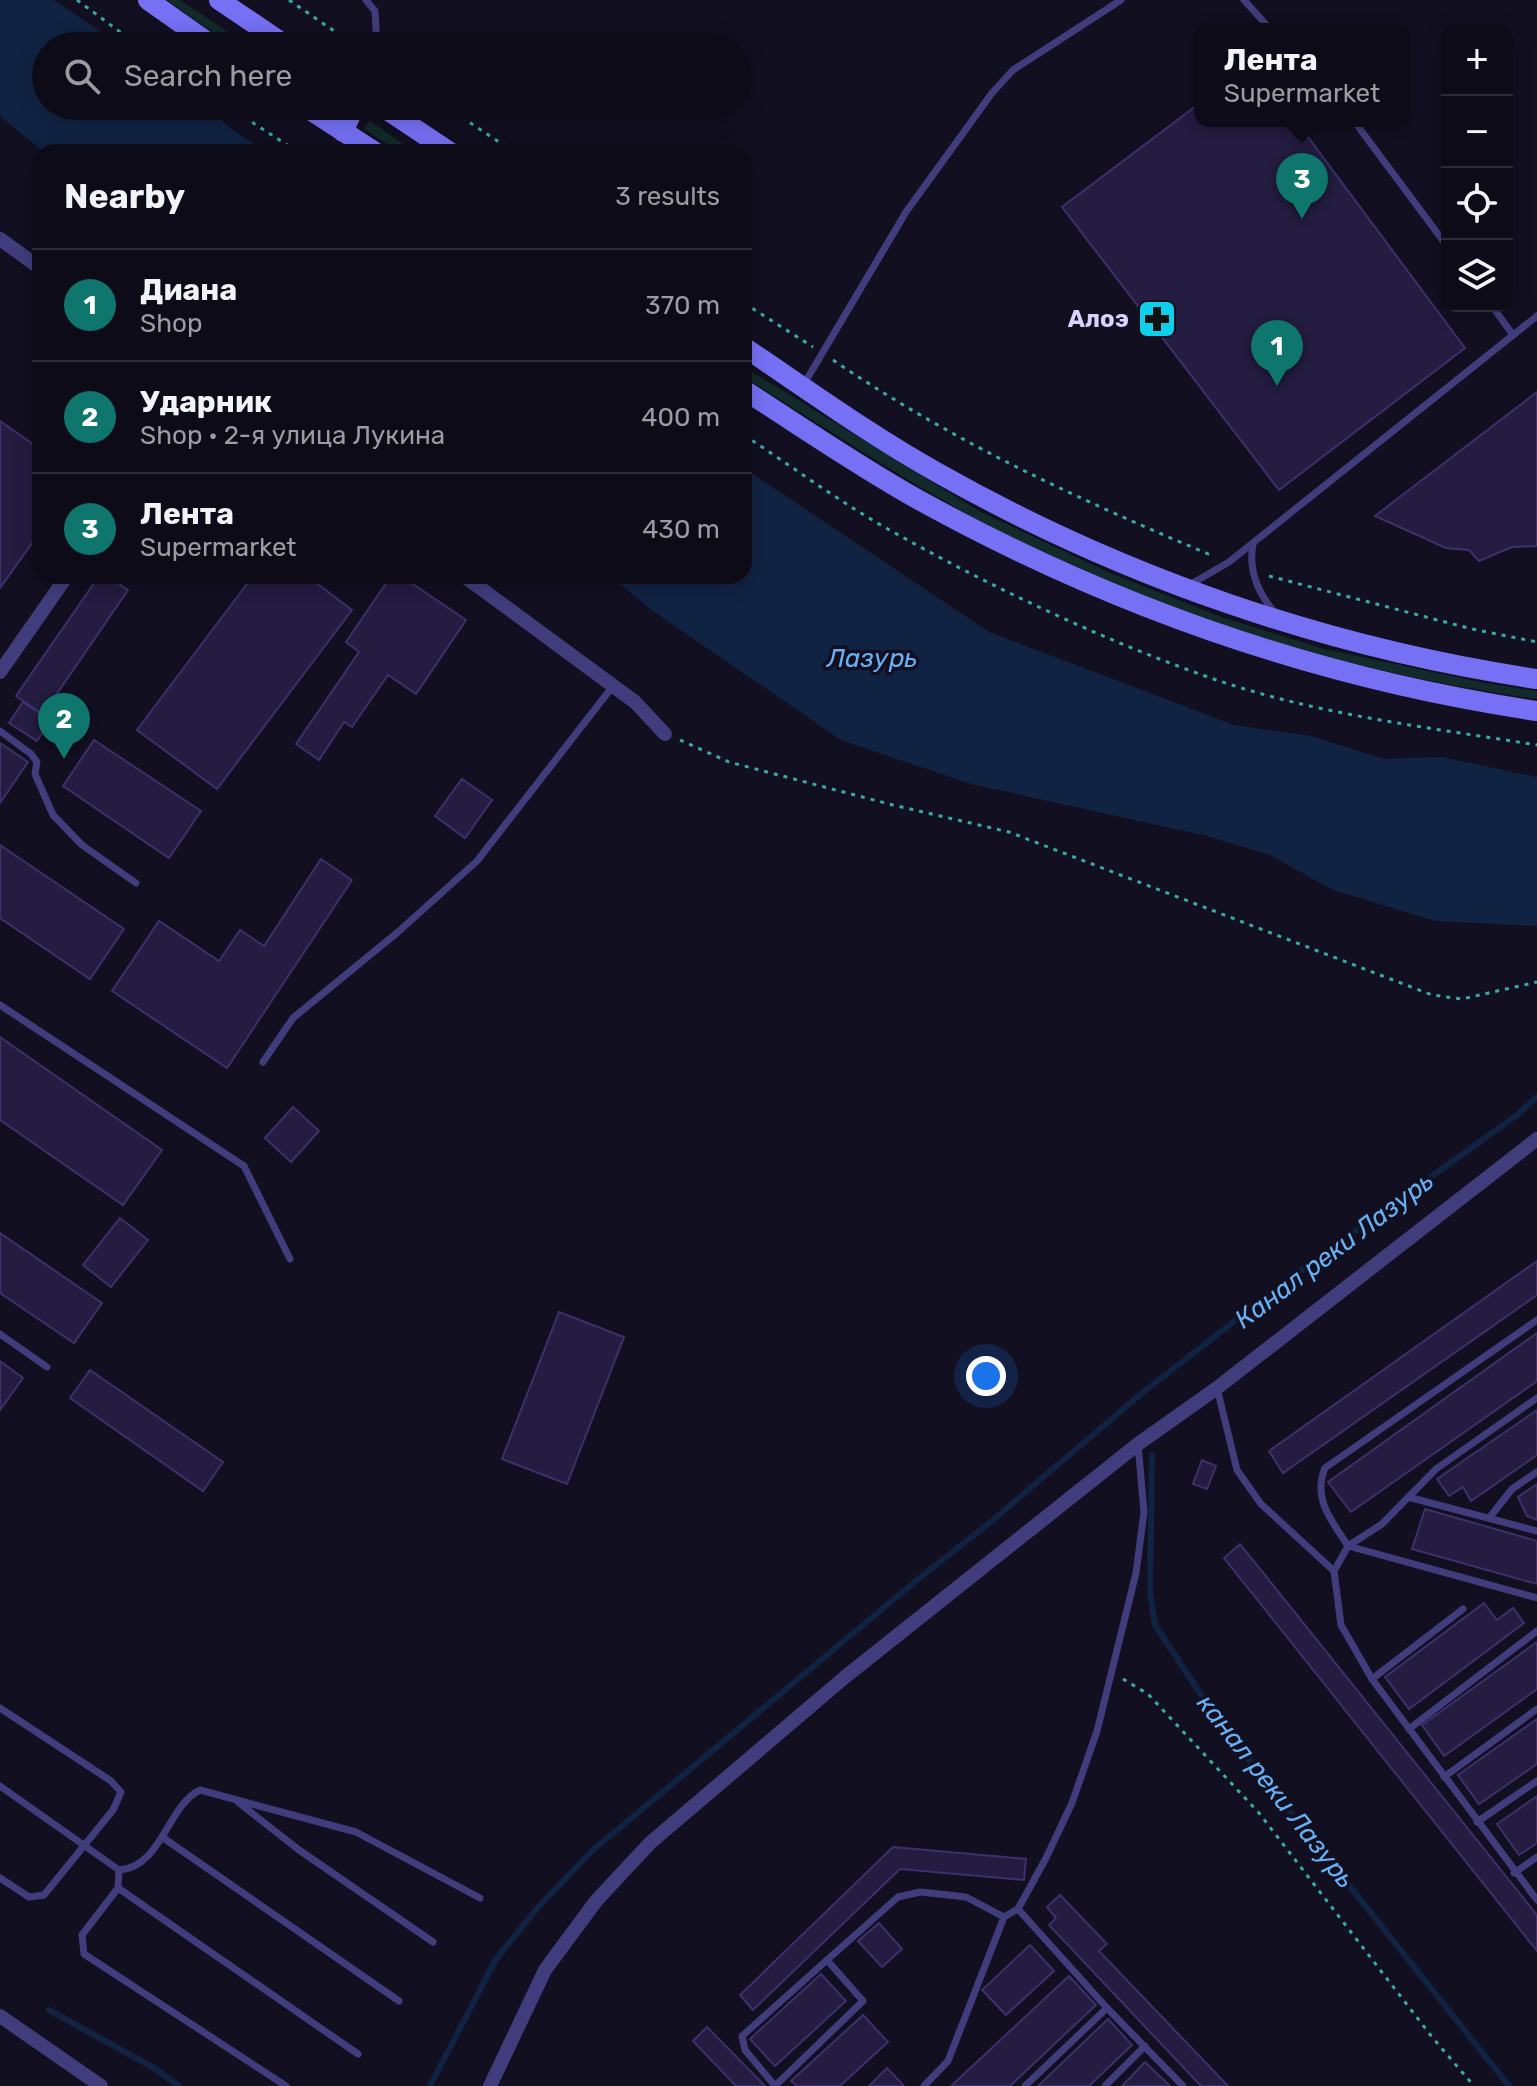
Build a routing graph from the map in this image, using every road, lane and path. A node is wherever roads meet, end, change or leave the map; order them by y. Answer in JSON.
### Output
{"nodes":[{"id":1,"x":77,"y":0,"type":"edge"},
{"id":2,"x":148,"y":0,"type":"edge"},
{"id":3,"x":219,"y":0,"type":"edge"},
{"id":4,"x":289,"y":0,"type":"edge"},
{"id":5,"x":366,"y":0,"type":"edge"},
{"id":6,"x":1121,"y":0,"type":"edge"},
{"id":7,"x":1244,"y":0,"type":"edge"},
{"id":8,"x":1265,"y":23,"type":"edge"},
{"id":9,"x":120,"y":32,"type":"edge"},
{"id":10,"x":193,"y":32,"type":"edge"},
{"id":11,"x":266,"y":32,"type":"edge"},
{"id":12,"x":336,"y":32,"type":"edge"},
{"id":13,"x":376,"y":32,"type":"edge"},
{"id":14,"x":249,"y":120,"type":"edge"},
{"id":15,"x":325,"y":120,"type":"edge"},
{"id":16,"x":349,"y":120,"type":"edge"},
{"id":17,"x":402,"y":120,"type":"edge"},
{"id":18,"x":466,"y":120,"type":"edge"},
{"id":19,"x":1358,"y":127,"type":"edge"},
{"id":20,"x":343,"y":132,"type":"junction"},
{"id":21,"x":286,"y":144,"type":"edge"},
{"id":22,"x":362,"y":144,"type":"edge"},
{"id":23,"x":438,"y":144,"type":"edge"},
{"id":24,"x":502,"y":144,"type":"edge"},
{"id":25,"x":0,"y":239,"type":"edge"},
{"id":26,"x":1443,"y":240,"type":"edge"},
{"id":27,"x":32,"y":262,"type":"edge"},
{"id":28,"x":752,"y":308,"type":"edge"},
{"id":29,"x":1496,"y":312,"type":"edge"},
{"id":30,"x":1537,"y":316,"type":"edge"},
{"id":31,"x":1513,"y":335,"type":"junction"},
{"id":32,"x":752,"y":352,"type":"edge"},
{"id":33,"x":822,"y":353,"type":"junction"},
{"id":34,"x":803,"y":386,"type":"junction"},
{"id":35,"x":752,"y":395,"type":"edge"},
{"id":36,"x":752,"y":440,"type":"edge"},
{"id":37,"x":1254,"y":543,"type":"junction"},
{"id":38,"x":1229,"y":562,"type":"junction"},
{"id":39,"x":1254,"y":572,"type":"junction"},
{"id":40,"x":61,"y":584,"type":"edge"},
{"id":41,"x":475,"y":584,"type":"edge"},
{"id":42,"x":1185,"y":588,"type":"junction"},
{"id":43,"x":1281,"y":621,"type":"junction"},
{"id":44,"x":1537,"y":642,"type":"edge"},
{"id":45,"x":0,"y":672,"type":"edge"},
{"id":46,"x":1537,"y":679,"type":"edge"},
{"id":47,"x":613,"y":686,"type":"junction"},
{"id":48,"x":1537,"y":711,"type":"edge"},
{"id":49,"x":0,"y":731,"type":"edge"},
{"id":50,"x":665,"y":734,"type":"joint"},
{"id":51,"x":1537,"y":745,"type":"edge"},
{"id":52,"x":136,"y":883,"type":"dead end"},
{"id":53,"x":1537,"y":982,"type":"edge"},
{"id":54,"x":0,"y":1005,"type":"edge"},
{"id":55,"x":263,"y":1062,"type":"dead end"},
{"id":56,"x":1537,"y":1139,"type":"edge"},
{"id":57,"x":290,"y":1259,"type":"dead end"},
{"id":58,"x":1537,"y":1320,"type":"edge"},
{"id":59,"x":0,"y":1334,"type":"edge"},
{"id":60,"x":47,"y":1367,"type":"dead end"},
{"id":61,"x":1217,"y":1388,"type":"junction"},
{"id":62,"x":1537,"y":1398,"type":"edge"},
{"id":63,"x":1138,"y":1444,"type":"junction"},
{"id":64,"x":1537,"y":1472,"type":"edge"},
{"id":65,"x":1408,"y":1497,"type":"junction"},
{"id":66,"x":1490,"y":1517,"type":"junction"},
{"id":67,"x":1537,"y":1531,"type":"edge"},
{"id":68,"x":1348,"y":1546,"type":"junction"},
{"id":69,"x":1334,"y":1571,"type":"junction"},
{"id":70,"x":1537,"y":1598,"type":"edge"},
{"id":71,"x":1463,"y":1609,"type":"dead end"},
{"id":72,"x":1537,"y":1631,"type":"edge"},
{"id":73,"x":1112,"y":1673,"type":"junction"},
{"id":74,"x":1372,"y":1679,"type":"junction"},
{"id":75,"x":0,"y":1708,"type":"edge"},
{"id":76,"x":1537,"y":1709,"type":"edge"},
{"id":77,"x":1409,"y":1729,"type":"junction"},
{"id":78,"x":1444,"y":1777,"type":"junction"},
{"id":79,"x":1537,"y":1781,"type":"edge"},
{"id":80,"x":0,"y":1786,"type":"edge"},
{"id":81,"x":233,"y":1799,"type":"junction"},
{"id":82,"x":1477,"y":1822,"type":"junction"},
{"id":83,"x":162,"y":1837,"type":"junction"},
{"id":84,"x":84,"y":1845,"type":"junction"},
{"id":85,"x":1537,"y":1857,"type":"edge"},
{"id":86,"x":119,"y":1870,"type":"junction"},
{"id":87,"x":1514,"y":1873,"type":"junction"},
{"id":88,"x":0,"y":1878,"type":"edge"},
{"id":89,"x":118,"y":1888,"type":"junction"},
{"id":90,"x":480,"y":1898,"type":"dead end"},
{"id":91,"x":1537,"y":1900,"type":"edge"},
{"id":92,"x":1018,"y":1909,"type":"junction"},
{"id":93,"x":1004,"y":1917,"type":"junction"},
{"id":94,"x":433,"y":1942,"type":"dead end"},
{"id":95,"x":827,"y":1960,"type":"junction"},
{"id":96,"x":399,"y":2001,"type":"dead end"},
{"id":97,"x":1107,"y":2008,"type":"junction"},
{"id":98,"x":0,"y":2016,"type":"edge"},
{"id":99,"x":1145,"y":2046,"type":"junction"},
{"id":100,"x":358,"y":2054,"type":"dead end"},
{"id":101,"x":101,"y":2086,"type":"edge"},
{"id":102,"x":286,"y":2086,"type":"edge"},
{"id":103,"x":490,"y":2086,"type":"edge"},
{"id":104,"x":775,"y":2086,"type":"edge"},
{"id":105,"x":924,"y":2086,"type":"edge"},
{"id":106,"x":1025,"y":2086,"type":"edge"},
{"id":107,"x":1105,"y":2086,"type":"edge"},
{"id":108,"x":1183,"y":2086,"type":"edge"},
{"id":109,"x":1474,"y":2086,"type":"edge"}],
"edges":[{"from":1,"to":9,"type":"path"},
{"from":2,"to":10,"type":"main road"},
{"from":3,"to":11,"type":"main road"},
{"from":4,"to":12,"type":"path"},
{"from":5,"to":13,"type":"lane"},
{"from":6,"to":33,"type":"lane"},
{"from":7,"to":8,"type":"lane"},
{"from":14,"to":21,"type":"path"},
{"from":15,"to":20,"type":"main road"},
{"from":16,"to":20,"type":"main road"},
{"from":17,"to":23,"type":"main road"},
{"from":18,"to":24,"type":"path"},
{"from":19,"to":26,"type":"lane"},
{"from":20,"to":22,"type":"main road"},
{"from":25,"to":27,"type":"street"},
{"from":28,"to":33,"type":"path"},
{"from":29,"to":31,"type":"lane"},
{"from":30,"to":31,"type":"lane"},
{"from":31,"to":37,"type":"lane"},
{"from":32,"to":34,"type":"main road"},
{"from":33,"to":34,"type":"lane"},
{"from":33,"to":38,"type":"path"},
{"from":34,"to":42,"type":"main road"},
{"from":35,"to":48,"type":"main road"},
{"from":36,"to":51,"type":"path"},
{"from":37,"to":38,"type":"lane"},
{"from":37,"to":39,"type":"lane"},
{"from":38,"to":42,"type":"lane"},
{"from":39,"to":43,"type":"lane"},
{"from":39,"to":44,"type":"path"},
{"from":40,"to":45,"type":"street"},
{"from":41,"to":47,"type":"street"},
{"from":42,"to":43,"type":"main road"},
{"from":43,"to":46,"type":"main road"},
{"from":47,"to":50,"type":"street"},
{"from":47,"to":55,"type":"lane"},
{"from":49,"to":52,"type":"lane"},
{"from":50,"to":53,"type":"path"},
{"from":54,"to":57,"type":"lane"},
{"from":56,"to":61,"type":"street"},
{"from":58,"to":68,"type":"lane"},
{"from":59,"to":60,"type":"lane"},
{"from":61,"to":63,"type":"street"},
{"from":61,"to":69,"type":"lane"},
{"from":62,"to":65,"type":"lane"},
{"from":63,"to":73,"type":"lane"},
{"from":63,"to":103,"type":"street"},
{"from":64,"to":66,"type":"lane"},
{"from":65,"to":66,"type":"lane"},
{"from":65,"to":68,"type":"lane"},
{"from":66,"to":67,"type":"lane"},
{"from":68,"to":69,"type":"lane"},
{"from":68,"to":70,"type":"lane"},
{"from":69,"to":74,"type":"lane"},
{"from":71,"to":74,"type":"lane"},
{"from":72,"to":77,"type":"lane"},
{"from":73,"to":92,"type":"lane"},
{"from":73,"to":109,"type":"path"},
{"from":74,"to":77,"type":"lane"},
{"from":75,"to":84,"type":"lane"},
{"from":76,"to":78,"type":"lane"},
{"from":77,"to":78,"type":"lane"},
{"from":78,"to":82,"type":"lane"},
{"from":79,"to":82,"type":"lane"},
{"from":80,"to":84,"type":"lane"},
{"from":81,"to":83,"type":"lane"},
{"from":81,"to":90,"type":"lane"},
{"from":81,"to":94,"type":"lane"},
{"from":82,"to":87,"type":"lane"},
{"from":83,"to":86,"type":"lane"},
{"from":83,"to":96,"type":"lane"},
{"from":84,"to":86,"type":"lane"},
{"from":84,"to":88,"type":"lane"},
{"from":85,"to":87,"type":"lane"},
{"from":86,"to":89,"type":"lane"},
{"from":87,"to":91,"type":"lane"},
{"from":89,"to":100,"type":"lane"},
{"from":89,"to":102,"type":"lane"},
{"from":92,"to":93,"type":"lane"},
{"from":92,"to":97,"type":"lane"},
{"from":93,"to":95,"type":"lane"},
{"from":93,"to":105,"type":"lane"},
{"from":95,"to":104,"type":"lane"},
{"from":95,"to":104,"type":"lane"},
{"from":97,"to":99,"type":"lane"},
{"from":97,"to":106,"type":"lane"},
{"from":98,"to":101,"type":"street"},
{"from":99,"to":107,"type":"lane"},
{"from":99,"to":108,"type":"lane"}]}
